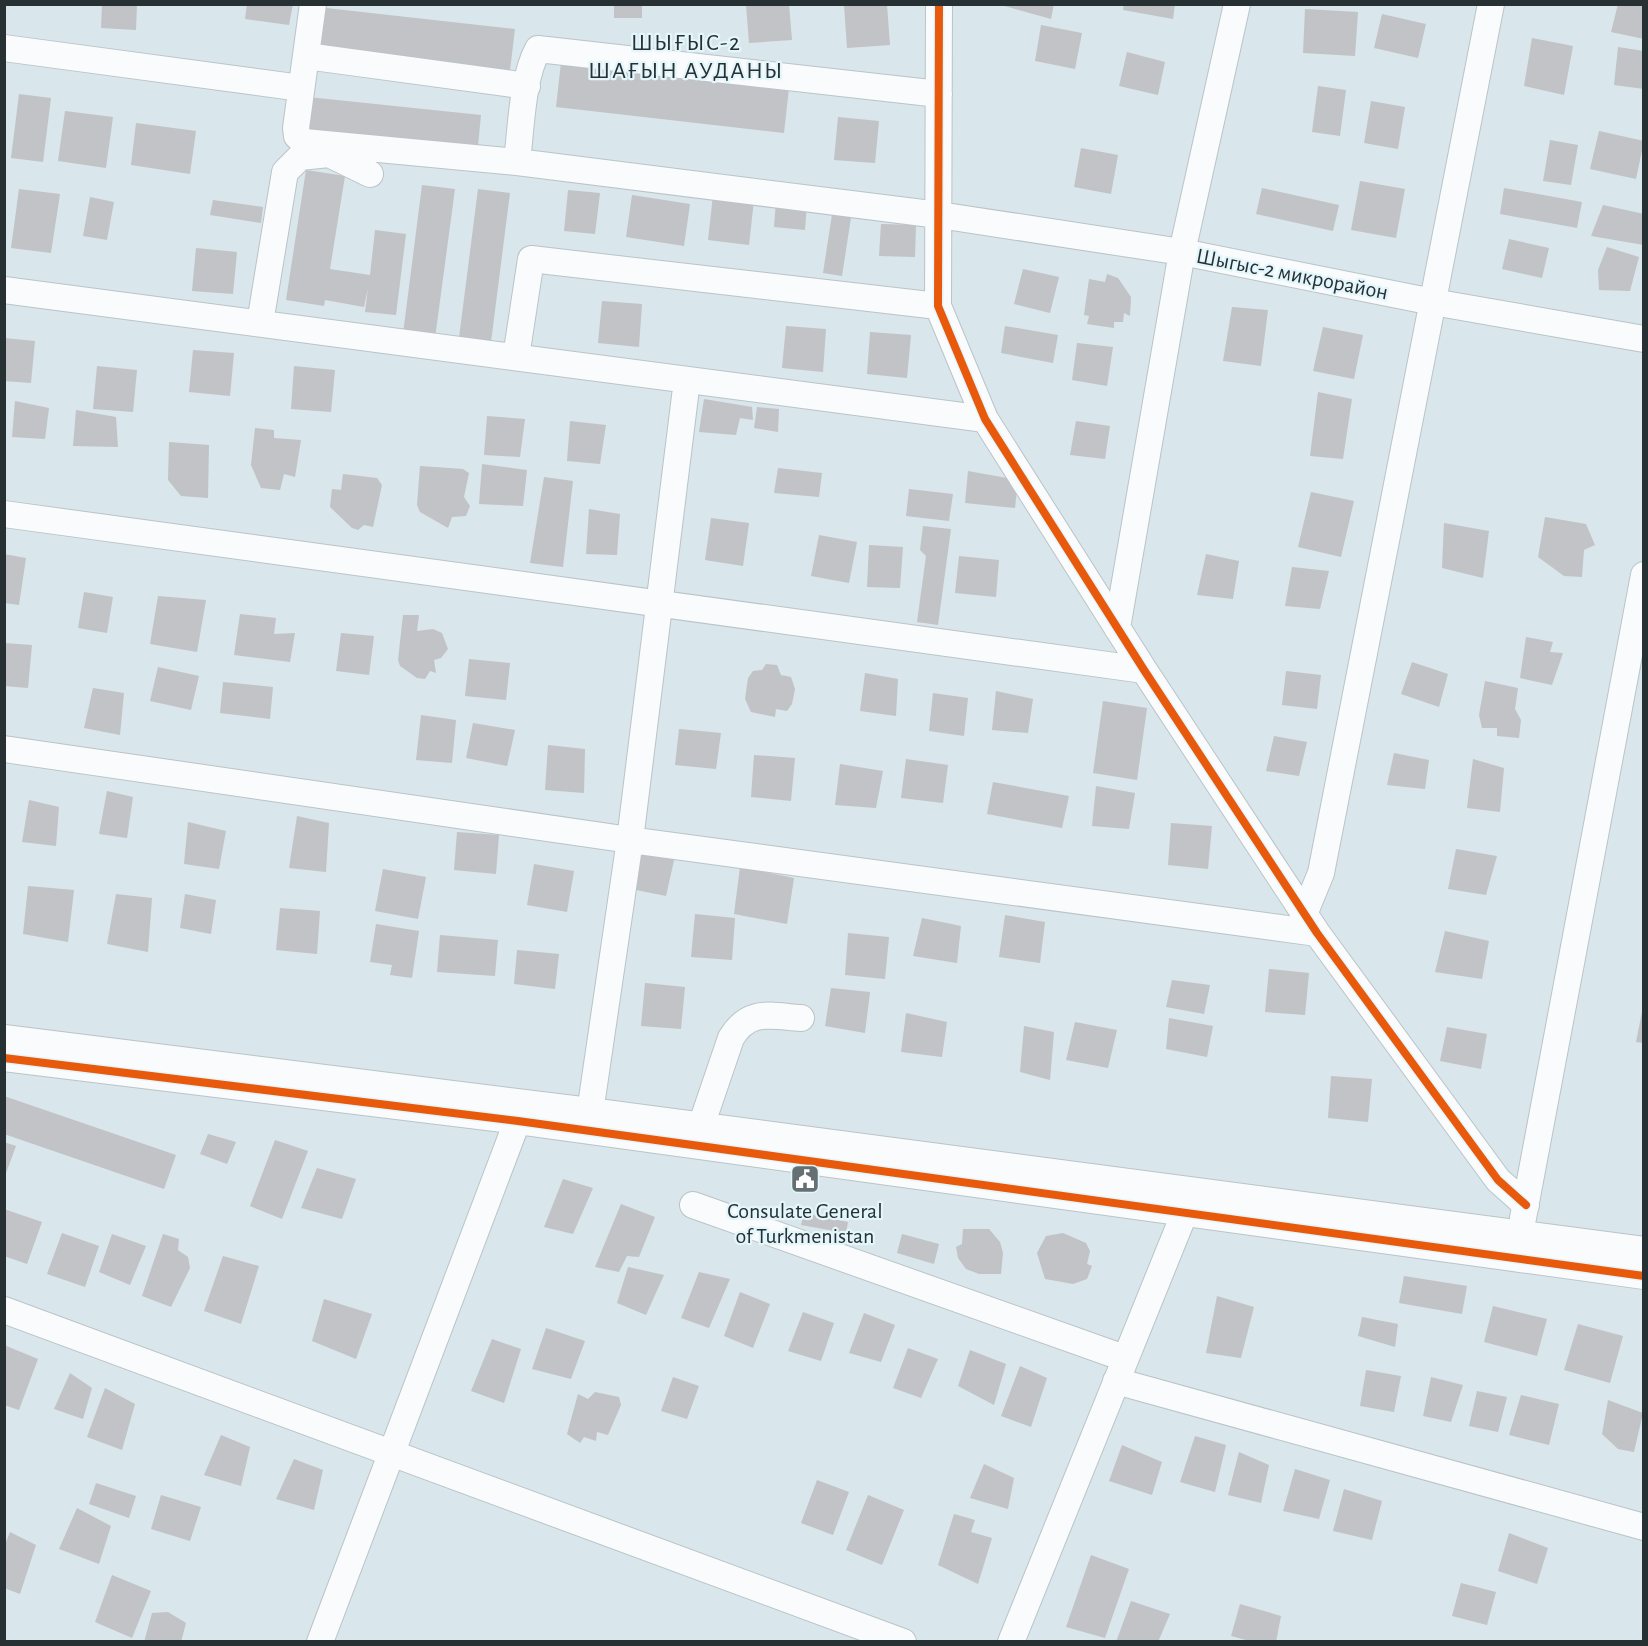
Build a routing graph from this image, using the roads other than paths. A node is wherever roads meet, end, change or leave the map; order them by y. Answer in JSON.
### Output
{"nodes":[{"id":1,"x":313,"y":4,"type":"edge"},
{"id":2,"x":939,"y":4,"type":"edge"},
{"id":3,"x":1237,"y":4,"type":"edge"},
{"id":4,"x":1491,"y":4,"type":"edge"},
{"id":5,"x":4,"y":48,"type":"edge"},
{"id":6,"x":306,"y":56,"type":"junction"},
{"id":7,"x":527,"y":86,"type":"junction"},
{"id":8,"x":301,"y":88,"type":"junction"},
{"id":9,"x":939,"y":94,"type":"junction"},
{"id":10,"x":517,"y":162,"type":"junction"},
{"id":11,"x":370,"y":174,"type":"dead end"},
{"id":12,"x":939,"y":215,"type":"junction"},
{"id":13,"x":1182,"y":252,"type":"junction"},
{"id":14,"x":4,"y":290,"type":"edge"},
{"id":15,"x":1433,"y":302,"type":"junction"},
{"id":16,"x":938,"y":306,"type":"junction"},
{"id":17,"x":260,"y":323,"type":"junction"},
{"id":18,"x":1644,"y":339,"type":"edge"},
{"id":19,"x":516,"y":357,"type":"junction"},
{"id":20,"x":687,"y":380,"type":"junction"},
{"id":21,"x":985,"y":419,"type":"junction"},
{"id":22,"x":4,"y":514,"type":"edge"},
{"id":23,"x":1644,"y":575,"type":"edge"},
{"id":24,"x":658,"y":602,"type":"junction"},
{"id":25,"x":1117,"y":628,"type":"junction"},
{"id":26,"x":1144,"y":670,"type":"junction"},
{"id":27,"x":4,"y":749,"type":"edge"},
{"id":28,"x":630,"y":840,"type":"junction"},
{"id":29,"x":1311,"y":923,"type":"junction"},
{"id":30,"x":801,"y":1018,"type":"dead end"},
{"id":31,"x":4,"y":1038,"type":"edge"},
{"id":32,"x":4,"y":1058,"type":"edge"},
{"id":33,"x":521,"y":1112,"type":"junction"},
{"id":34,"x":589,"y":1122,"type":"junction"},
{"id":35,"x":701,"y":1126,"type":"junction"},
{"id":36,"x":1189,"y":1202,"type":"junction"},
{"id":37,"x":693,"y":1205,"type":"dead end"},
{"id":38,"x":1526,"y":1205,"type":"junction"},
{"id":39,"x":1520,"y":1234,"type":"junction"},
{"id":40,"x":1644,"y":1250,"type":"edge"},
{"id":41,"x":1516,"y":1260,"type":"junction"},
{"id":42,"x":1644,"y":1276,"type":"edge"},
{"id":43,"x":4,"y":1310,"type":"edge"},
{"id":44,"x":1120,"y":1370,"type":"junction"},
{"id":45,"x":392,"y":1452,"type":"junction"},
{"id":46,"x":1644,"y":1527,"type":"edge"},
{"id":47,"x":320,"y":1641,"type":"edge"},
{"id":48,"x":903,"y":1641,"type":"edge"},
{"id":49,"x":1011,"y":1641,"type":"edge"}],
"edges":[{"from":1,"to":6,"type":"street"},
{"from":2,"to":9,"type":"street"},
{"from":3,"to":13,"type":"street"},
{"from":4,"to":15,"type":"street"},
{"from":5,"to":8,"type":"street"},
{"from":6,"to":7,"type":"street"},
{"from":6,"to":8,"type":"street"},
{"from":7,"to":9,"type":"street"},
{"from":7,"to":10,"type":"street"},
{"from":8,"to":10,"type":"street","name":"Шыгыс-2 микрорайон"},
{"from":9,"to":12,"type":"street"},
{"from":10,"to":12,"type":"street","name":"Шыгыс-2 микрорайон"},
{"from":11,"to":17,"type":"street"},
{"from":12,"to":13,"type":"street","name":"Шыгыс-2 микрорайон"},
{"from":12,"to":16,"type":"street"},
{"from":13,"to":15,"type":"street","name":"Шыгыс-2 микрорайон"},
{"from":13,"to":25,"type":"street"},
{"from":14,"to":17,"type":"street"},
{"from":15,"to":18,"type":"street","name":"Шыгыс-2 микрорайон"},
{"from":15,"to":29,"type":"street"},
{"from":16,"to":19,"type":"street"},
{"from":16,"to":21,"type":"street"},
{"from":17,"to":19,"type":"street"},
{"from":19,"to":20,"type":"street"},
{"from":20,"to":21,"type":"street"},
{"from":20,"to":24,"type":"street"},
{"from":21,"to":25,"type":"street"},
{"from":22,"to":24,"type":"street"},
{"from":23,"to":38,"type":"street"},
{"from":24,"to":26,"type":"street"},
{"from":24,"to":28,"type":"street"},
{"from":25,"to":26,"type":"street"},
{"from":26,"to":29,"type":"street"},
{"from":27,"to":28,"type":"street"},
{"from":28,"to":29,"type":"street"},
{"from":28,"to":34,"type":"street"},
{"from":29,"to":38,"type":"street"},
{"from":30,"to":35,"type":"street"},
{"from":31,"to":33,"type":"street"},
{"from":32,"to":33,"type":"street"},
{"from":33,"to":34,"type":"street"},
{"from":33,"to":45,"type":"street"},
{"from":34,"to":35,"type":"street"},
{"from":34,"to":36,"type":"street"},
{"from":35,"to":36,"type":"street"},
{"from":36,"to":39,"type":"street"},
{"from":36,"to":41,"type":"street"},
{"from":36,"to":44,"type":"street"},
{"from":37,"to":44,"type":"street"},
{"from":38,"to":39,"type":"street"},
{"from":39,"to":40,"type":"street"},
{"from":39,"to":41,"type":"street"},
{"from":41,"to":42,"type":"street"},
{"from":43,"to":45,"type":"street"},
{"from":44,"to":46,"type":"street"},
{"from":44,"to":49,"type":"street"},
{"from":45,"to":47,"type":"street"},
{"from":45,"to":48,"type":"street"}]}
